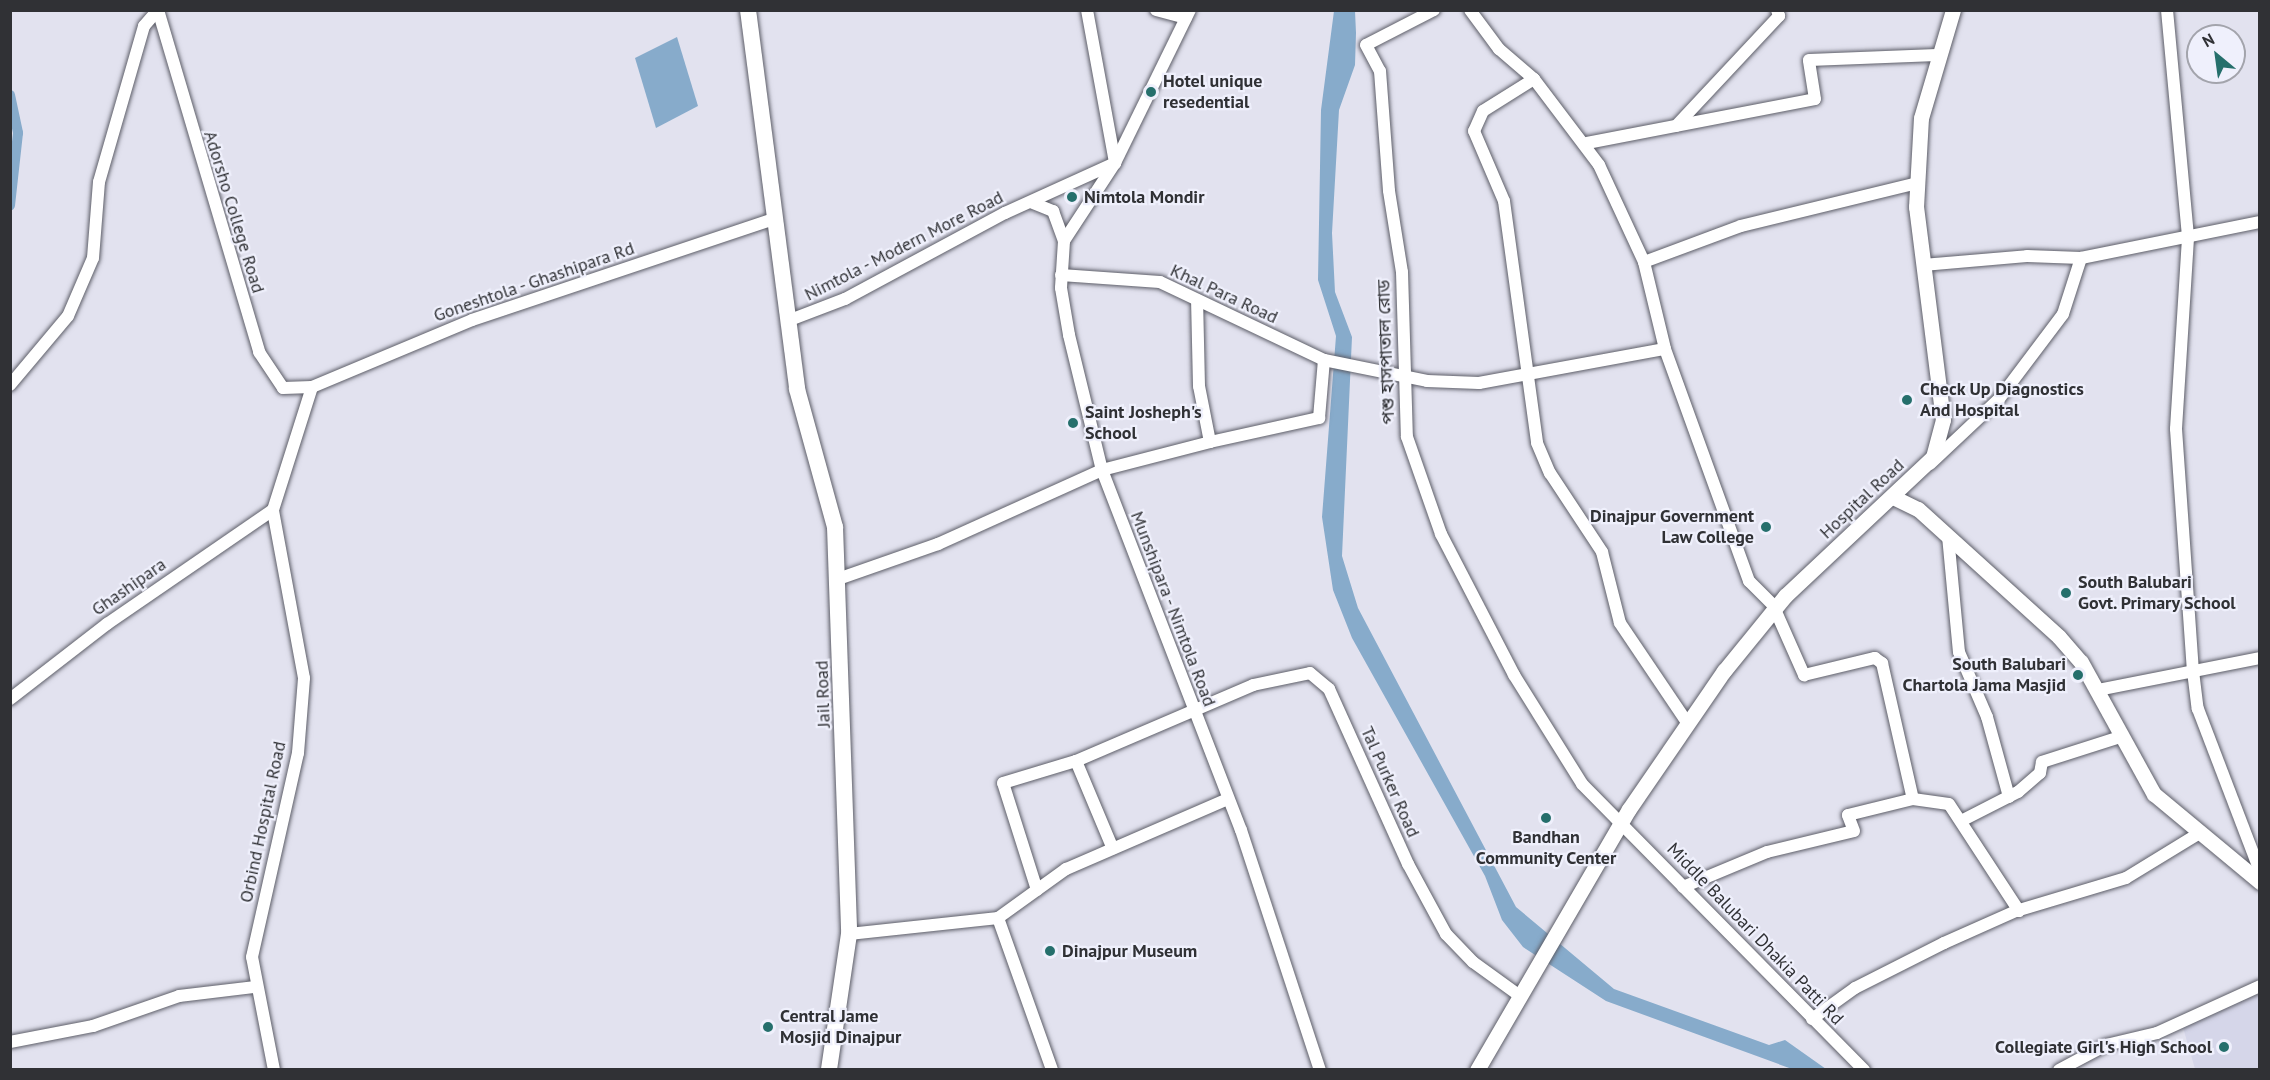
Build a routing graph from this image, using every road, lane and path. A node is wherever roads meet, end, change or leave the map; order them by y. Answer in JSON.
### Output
{"nodes":[{"id":1,"x":748,"y":10,"type":"edge"},
{"id":2,"x":1093,"y":10,"type":"edge"},
{"id":3,"x":1156,"y":10,"type":"edge"},
{"id":4,"x":1434,"y":10,"type":"edge"},
{"id":5,"x":1470,"y":10,"type":"edge"},
{"id":6,"x":1777,"y":10,"type":"edge"},
{"id":7,"x":1953,"y":10,"type":"edge"},
{"id":8,"x":2167,"y":10,"type":"edge"},
{"id":9,"x":158,"y":11,"type":"edge"},
{"id":10,"x":1087,"y":11,"type":"edge"},
{"id":11,"x":1188,"y":14,"type":"edge"},
{"id":12,"x":1937,"y":55,"type":"junction"},
{"id":13,"x":1534,"y":79,"type":"junction"},
{"id":14,"x":1676,"y":126,"type":"junction"},
{"id":15,"x":1587,"y":143,"type":"junction"},
{"id":16,"x":1115,"y":163,"type":"junction"},
{"id":17,"x":1917,"y":183,"type":"junction"},
{"id":18,"x":1033,"y":203,"type":"junction"},
{"id":19,"x":771,"y":220,"type":"junction"},
{"id":20,"x":2259,"y":222,"type":"edge"},
{"id":21,"x":2188,"y":238,"type":"junction"},
{"id":22,"x":1064,"y":241,"type":"junction"},
{"id":23,"x":2081,"y":258,"type":"junction"},
{"id":24,"x":1644,"y":262,"type":"junction"},
{"id":25,"x":1923,"y":265,"type":"junction"},
{"id":26,"x":1062,"y":274,"type":"junction"},
{"id":27,"x":1197,"y":300,"type":"junction"},
{"id":28,"x":790,"y":320,"type":"junction"},
{"id":29,"x":1665,"y":350,"type":"junction"},
{"id":30,"x":1327,"y":361,"type":"junction"},
{"id":31,"x":1527,"y":375,"type":"junction"},
{"id":32,"x":1407,"y":378,"type":"junction"},
{"id":33,"x":10,"y":385,"type":"edge"},
{"id":34,"x":312,"y":387,"type":"junction"},
{"id":35,"x":1210,"y":442,"type":"junction"},
{"id":36,"x":1102,"y":470,"type":"junction"},
{"id":37,"x":1894,"y":498,"type":"junction"},
{"id":38,"x":273,"y":510,"type":"junction"},
{"id":39,"x":1948,"y":536,"type":"junction"},
{"id":40,"x":838,"y":579,"type":"junction"},
{"id":41,"x":1774,"y":607,"type":"junction"},
{"id":42,"x":2259,"y":658,"type":"edge"},
{"id":43,"x":2193,"y":671,"type":"junction"},
{"id":44,"x":2098,"y":690,"type":"junction"},
{"id":45,"x":10,"y":699,"type":"edge"},
{"id":46,"x":1192,"y":711,"type":"junction"},
{"id":47,"x":1688,"y":724,"type":"junction"},
{"id":48,"x":2123,"y":736,"type":"junction"},
{"id":49,"x":1076,"y":761,"type":"junction"},
{"id":50,"x":2008,"y":797,"type":"junction"},
{"id":51,"x":1913,"y":799,"type":"junction"},
{"id":52,"x":1228,"y":800,"type":"junction"},
{"id":53,"x":1961,"y":821,"type":"junction"},
{"id":54,"x":1622,"y":823,"type":"junction"},
{"id":55,"x":2201,"y":832,"type":"junction"},
{"id":56,"x":1113,"y":849,"type":"junction"},
{"id":57,"x":2259,"y":871,"type":"edge"},
{"id":58,"x":2259,"y":882,"type":"edge"},
{"id":59,"x":1683,"y":887,"type":"junction"},
{"id":60,"x":1037,"y":890,"type":"junction"},
{"id":61,"x":2019,"y":910,"type":"junction"},
{"id":62,"x":998,"y":918,"type":"junction"},
{"id":63,"x":849,"y":934,"type":"junction"},
{"id":64,"x":2259,"y":986,"type":"edge"},
{"id":65,"x":255,"y":987,"type":"junction"},
{"id":66,"x":1520,"y":996,"type":"junction"},
{"id":67,"x":1812,"y":1019,"type":"junction"},
{"id":68,"x":10,"y":1042,"type":"edge"},
{"id":69,"x":2073,"y":1066,"type":"edge"},
{"id":70,"x":274,"y":1070,"type":"edge"},
{"id":71,"x":829,"y":1070,"type":"edge"},
{"id":72,"x":1052,"y":1070,"type":"edge"},
{"id":73,"x":1320,"y":1070,"type":"edge"},
{"id":74,"x":1477,"y":1070,"type":"edge"},
{"id":75,"x":1864,"y":1070,"type":"edge"},
{"id":76,"x":2059,"y":1070,"type":"edge"}],
"edges":[{"from":1,"to":19,"type":"highway","name":"Jail Road"},
{"from":2,"to":10,"type":"street"},
{"from":3,"to":11,"type":"street"},
{"from":4,"to":32,"type":"street","name":"পশু হাসপাতাল রোড"},
{"from":5,"to":13,"type":"street"},
{"from":6,"to":14,"type":"street"},
{"from":7,"to":12,"type":"main road","name":"Hospital Road"},
{"from":8,"to":21,"type":"street"},
{"from":9,"to":33,"type":"street"},
{"from":9,"to":34,"type":"street","name":"Adorsho College Road"},
{"from":10,"to":16,"type":"street"},
{"from":11,"to":16,"type":"street","name":"Munshipara - Nimtola Road"},
{"from":12,"to":14,"type":"street"},
{"from":12,"to":17,"type":"main road","name":"Hospital Road"},
{"from":13,"to":15,"type":"street"},
{"from":13,"to":31,"type":"street"},
{"from":14,"to":15,"type":"street"},
{"from":15,"to":24,"type":"street"},
{"from":16,"to":18,"type":"street","name":"Nimtola - Modern More Road"},
{"from":16,"to":22,"type":"street","name":"Munshipara - Nimtola Road"},
{"from":17,"to":24,"type":"street"},
{"from":17,"to":25,"type":"main road","name":"Hospital Road"},
{"from":18,"to":22,"type":"street"},
{"from":18,"to":28,"type":"street","name":"Nimtola - Modern More Road"},
{"from":19,"to":28,"type":"highway","name":"Jail Road"},
{"from":19,"to":34,"type":"street","name":"Goneshtola - Ghashipara Rd"},
{"from":20,"to":21,"type":"street"},
{"from":21,"to":23,"type":"street"},
{"from":21,"to":43,"type":"street"},
{"from":22,"to":26,"type":"street","name":"Munshipara - Nimtola Road"},
{"from":23,"to":25,"type":"street"},
{"from":23,"to":37,"type":"street"},
{"from":24,"to":29,"type":"street"},
{"from":25,"to":37,"type":"main road","name":"Hospital Road"},
{"from":26,"to":27,"type":"street","name":"Khal Para Road"},
{"from":26,"to":36,"type":"street","name":"Munshipara - Nimtola Road"},
{"from":27,"to":30,"type":"street","name":"Khal Para Road"},
{"from":27,"to":35,"type":"street"},
{"from":28,"to":40,"type":"highway","name":"Jail Road"},
{"from":29,"to":31,"type":"street","name":"Khal Para Road"},
{"from":29,"to":41,"type":"street"},
{"from":30,"to":32,"type":"street","name":"Khal Para Road"},
{"from":30,"to":35,"type":"street"},
{"from":31,"to":32,"type":"street","name":"Khal Para Road"},
{"from":31,"to":47,"type":"street"},
{"from":32,"to":54,"type":"street","name":"পশু হাসপাতাল রোড"},
{"from":34,"to":38,"type":"street"},
{"from":35,"to":36,"type":"street"},
{"from":36,"to":40,"type":"street"},
{"from":36,"to":46,"type":"street","name":"Munshipara - Nimtola Road"},
{"from":37,"to":39,"type":"main road"},
{"from":37,"to":41,"type":"main road","name":"Hospital Road"},
{"from":38,"to":45,"type":"street","name":"Ghashipara"},
{"from":38,"to":65,"type":"street","name":"Orbind Hospital Road"},
{"from":39,"to":44,"type":"main road"},
{"from":39,"to":50,"type":"street"},
{"from":40,"to":63,"type":"highway","name":"Jail Road"},
{"from":41,"to":47,"type":"main road","name":"Hospital Road"},
{"from":41,"to":51,"type":"street"},
{"from":42,"to":43,"type":"street"},
{"from":43,"to":44,"type":"street"},
{"from":43,"to":57,"type":"street"},
{"from":44,"to":48,"type":"main road"},
{"from":46,"to":49,"type":"street"},
{"from":46,"to":52,"type":"street","name":"Munshipara - Nimtola Road"},
{"from":46,"to":66,"type":"street","name":"Tal Purker Road"},
{"from":47,"to":54,"type":"main road","name":"Hospital Road"},
{"from":48,"to":50,"type":"street"},
{"from":48,"to":55,"type":"main road"},
{"from":49,"to":56,"type":"street"},
{"from":49,"to":60,"type":"street"},
{"from":50,"to":53,"type":"street"},
{"from":51,"to":53,"type":"street"},
{"from":51,"to":59,"type":"street"},
{"from":52,"to":56,"type":"street"},
{"from":52,"to":73,"type":"street","name":"Munshipara - Nimtola Road"},
{"from":53,"to":61,"type":"street"},
{"from":54,"to":59,"type":"street","name":"Middle Balubari Dhakia Patti Rd"},
{"from":54,"to":66,"type":"main road","name":"Hospital Road"},
{"from":55,"to":58,"type":"main road"},
{"from":55,"to":61,"type":"street"},
{"from":56,"to":60,"type":"street"},
{"from":59,"to":67,"type":"street","name":"Middle Balubari Dhakia Patti Rd"},
{"from":60,"to":62,"type":"street"},
{"from":61,"to":67,"type":"street"},
{"from":62,"to":63,"type":"street"},
{"from":62,"to":72,"type":"street"},
{"from":63,"to":71,"type":"highway","name":"Jail Road"},
{"from":64,"to":69,"type":"street"},
{"from":65,"to":68,"type":"street"},
{"from":65,"to":70,"type":"street","name":"Orbind Hospital Road"},
{"from":66,"to":74,"type":"main road","name":"Hospital Road"},
{"from":67,"to":75,"type":"street","name":"Middle Balubari Dhakia Patti Rd"},
{"from":69,"to":76,"type":"street"}]}
